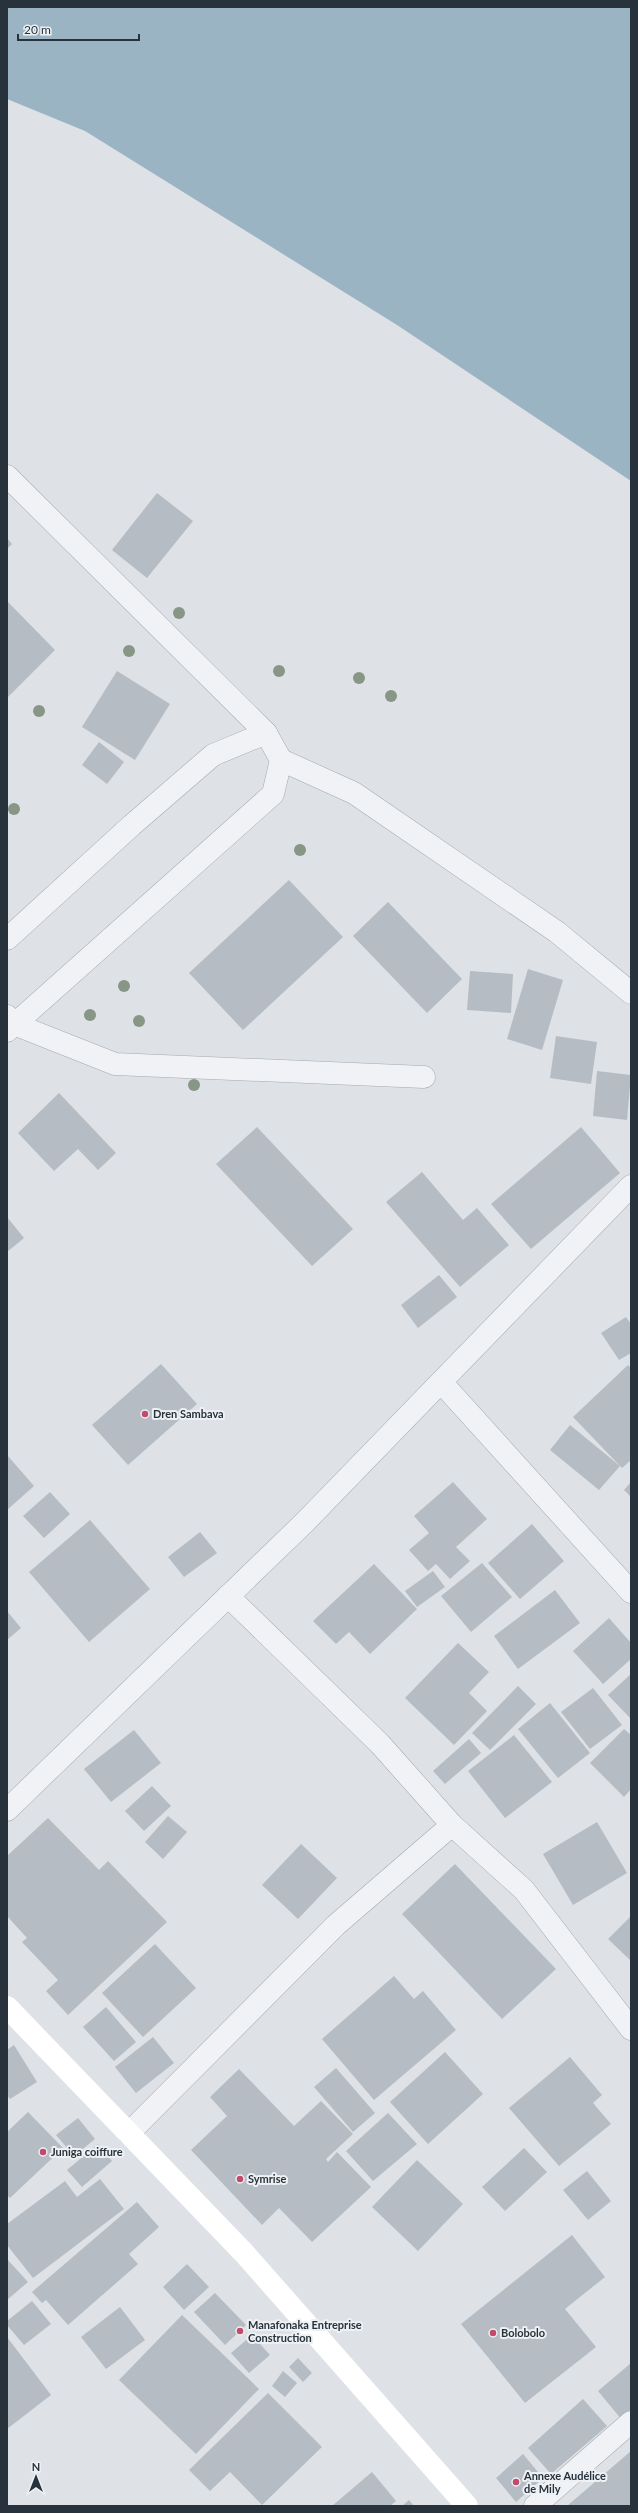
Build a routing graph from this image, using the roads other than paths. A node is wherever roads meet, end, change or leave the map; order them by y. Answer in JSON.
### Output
{"nodes":[{"id":1,"x":7,"y":476,"type":"edge"},
{"id":2,"x":266,"y":733,"type":"junction"},
{"id":3,"x":281,"y":760,"type":"junction"},
{"id":4,"x":7,"y":939,"type":"edge"},
{"id":5,"x":631,"y":993,"type":"edge"},
{"id":6,"x":9,"y":1024,"type":"edge"},
{"id":7,"x":424,"y":1077,"type":"dead end"},
{"id":8,"x":631,"y":1186,"type":"edge"},
{"id":9,"x":441,"y":1382,"type":"junction"},
{"id":10,"x":631,"y":1592,"type":"edge"},
{"id":11,"x":228,"y":1596,"type":"junction"},
{"id":12,"x":7,"y":1810,"type":"edge"},
{"id":13,"x":452,"y":1825,"type":"junction"},
{"id":14,"x":7,"y":2006,"type":"edge"},
{"id":15,"x":631,"y":2029,"type":"edge"},
{"id":16,"x":128,"y":2133,"type":"junction"},
{"id":17,"x":631,"y":2422,"type":"edge"},
{"id":18,"x":467,"y":2506,"type":"edge"},
{"id":19,"x":535,"y":2506,"type":"edge"}],
"edges":[{"from":1,"to":2,"type":"street"},
{"from":2,"to":3,"type":"street"},
{"from":2,"to":4,"type":"street"},
{"from":3,"to":5,"type":"street"},
{"from":3,"to":6,"type":"street"},
{"from":6,"to":7,"type":"street"},
{"from":8,"to":9,"type":"street"},
{"from":9,"to":10,"type":"street"},
{"from":9,"to":11,"type":"street"},
{"from":11,"to":12,"type":"street"},
{"from":11,"to":13,"type":"street"},
{"from":13,"to":15,"type":"street"},
{"from":13,"to":16,"type":"street"},
{"from":14,"to":16,"type":"street"},
{"from":16,"to":18,"type":"street"},
{"from":17,"to":19,"type":"street"}]}
